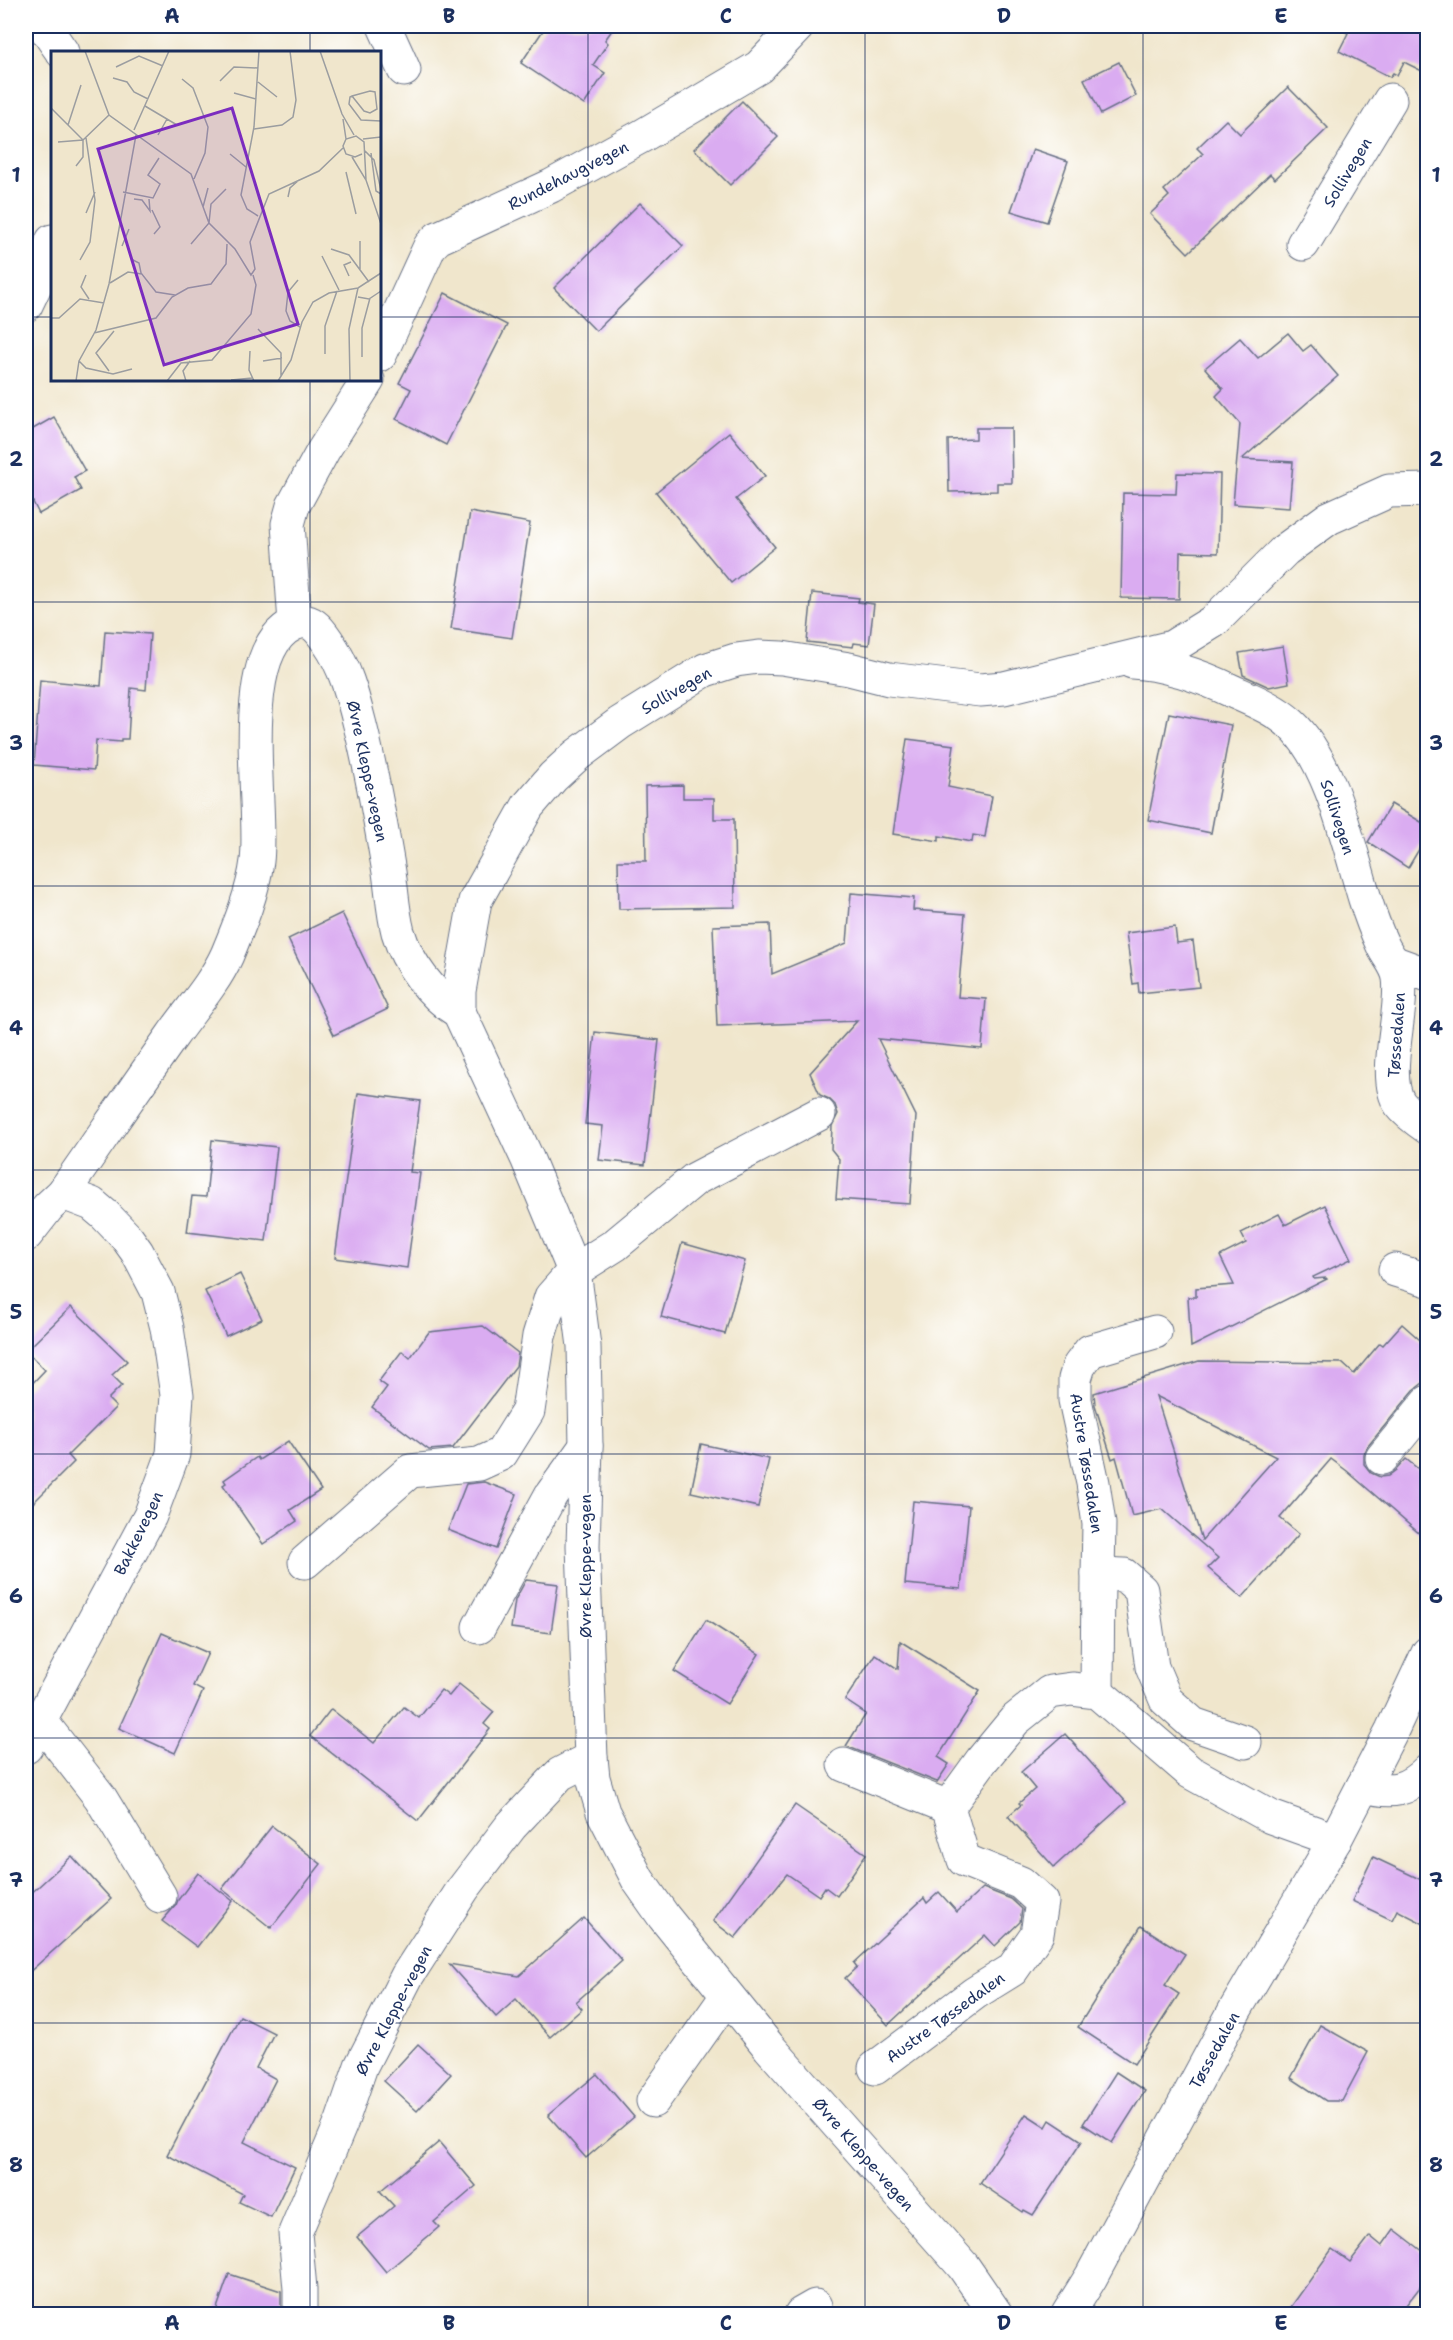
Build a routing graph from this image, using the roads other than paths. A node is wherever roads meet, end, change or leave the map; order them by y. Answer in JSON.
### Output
{"nodes":[{"id":1,"x":44,"y":26,"type":"edge"},
{"id":2,"x":384,"y":26,"type":"edge"},
{"id":3,"x":798,"y":26,"type":"edge"},
{"id":4,"x":61,"y":51,"type":"edge"},
{"id":5,"x":404,"y":70,"type":"dead end"},
{"id":6,"x":1390,"y":100,"type":"dead end"},
{"id":7,"x":1303,"y":244,"type":"dead end"},
{"id":8,"x":51,"y":245,"type":"edge"},
{"id":9,"x":26,"y":304,"type":"edge"},
{"id":10,"x":381,"y":353,"type":"edge"},
{"id":11,"x":367,"y":381,"type":"edge"},
{"id":12,"x":1428,"y":490,"type":"edge"},
{"id":13,"x":296,"y":623,"type":"junction"},
{"id":14,"x":1110,"y":662,"type":"junction"},
{"id":15,"x":1395,"y":963,"type":"junction"},
{"id":16,"x":1428,"y":975,"type":"edge"},
{"id":17,"x":459,"y":1012,"type":"junction"},
{"id":18,"x":819,"y":1114,"type":"dead end"},
{"id":19,"x":1428,"y":1128,"type":"edge"},
{"id":20,"x":63,"y":1193,"type":"junction"},
{"id":21,"x":26,"y":1235,"type":"edge"},
{"id":22,"x":1395,"y":1270,"type":"dead end"},
{"id":23,"x":574,"y":1271,"type":"junction"},
{"id":24,"x":1428,"y":1280,"type":"edge"},
{"id":25,"x":1155,"y":1332,"type":"dead end"},
{"id":26,"x":1428,"y":1401,"type":"edge"},
{"id":27,"x":586,"y":1446,"type":"junction"},
{"id":28,"x":1382,"y":1458,"type":"dead end"},
{"id":29,"x":305,"y":1562,"type":"dead end"},
{"id":30,"x":1098,"y":1574,"type":"junction"},
{"id":31,"x":479,"y":1627,"type":"dead end"},
{"id":32,"x":1428,"y":1653,"type":"edge"},
{"id":33,"x":1097,"y":1692,"type":"junction"},
{"id":34,"x":33,"y":1734,"type":"edge"},
{"id":35,"x":1245,"y":1742,"type":"dead end"},
{"id":36,"x":591,"y":1758,"type":"junction"},
{"id":37,"x":844,"y":1765,"type":"dead end"},
{"id":38,"x":1428,"y":1770,"type":"edge"},
{"id":39,"x":1363,"y":1786,"type":"junction"},
{"id":40,"x":948,"y":1807,"type":"junction"},
{"id":41,"x":1335,"y":1840,"type":"junction"},
{"id":42,"x":160,"y":1896,"type":"dead end"},
{"id":43,"x":727,"y":1996,"type":"junction"},
{"id":44,"x":874,"y":2068,"type":"dead end"},
{"id":45,"x":653,"y":2101,"type":"dead end"},
{"id":46,"x":300,"y":2314,"type":"edge"},
{"id":47,"x":996,"y":2314,"type":"edge"},
{"id":48,"x":1068,"y":2314,"type":"edge"}],
"edges":[{"from":1,"to":4,"type":"street"},
{"from":2,"to":5,"type":"street"},
{"from":3,"to":10,"type":"street","name":"Rundehaugvegen"},
{"from":6,"to":7,"type":"street","name":"Sollivegen"},
{"from":8,"to":9,"type":"street"},
{"from":11,"to":13,"type":"street"},
{"from":12,"to":14,"type":"street","name":"Sollivegen"},
{"from":13,"to":17,"type":"street","name":"Øvre Kleppe-vegen"},
{"from":13,"to":20,"type":"street"},
{"from":14,"to":15,"type":"street","name":"Sollivegen"},
{"from":14,"to":17,"type":"street","name":"Sollivegen"},
{"from":15,"to":16,"type":"street","name":"Tøssedalen"},
{"from":15,"to":19,"type":"street","name":"Tøssedalen"},
{"from":17,"to":23,"type":"street","name":"Øvre Kleppe-vegen"},
{"from":18,"to":23,"type":"street"},
{"from":20,"to":21,"type":"street"},
{"from":20,"to":34,"type":"street","name":"Bakkevegen"},
{"from":22,"to":24,"type":"street"},
{"from":23,"to":27,"type":"street","name":"Øvre Kleppe-vegen"},
{"from":23,"to":29,"type":"street"},
{"from":25,"to":30,"type":"street","name":"Austre Tøssedalen"},
{"from":26,"to":28,"type":"street"},
{"from":27,"to":31,"type":"street","name":"Øvre Kleppe-vegen"},
{"from":27,"to":36,"type":"street","name":"Øvre Kleppe-vegen"},
{"from":30,"to":33,"type":"street","name":"Austre Tøssedalen"},
{"from":30,"to":35,"type":"street"},
{"from":32,"to":39,"type":"street","name":"Tøssedalen"},
{"from":33,"to":40,"type":"street"},
{"from":33,"to":41,"type":"street"},
{"from":34,"to":42,"type":"street","name":"Bakkevegen"},
{"from":36,"to":43,"type":"street","name":"Øvre Kleppe-vegen"},
{"from":36,"to":46,"type":"street","name":"Øvre Kleppe-vegen"},
{"from":37,"to":40,"type":"street"},
{"from":38,"to":39,"type":"street"},
{"from":39,"to":41,"type":"street","name":"Tøssedalen"},
{"from":40,"to":44,"type":"street","name":"Austre Tøssedalen"},
{"from":41,"to":48,"type":"street","name":"Tøssedalen"},
{"from":43,"to":45,"type":"street"},
{"from":43,"to":47,"type":"street","name":"Øvre Kleppe-vegen"}]}
